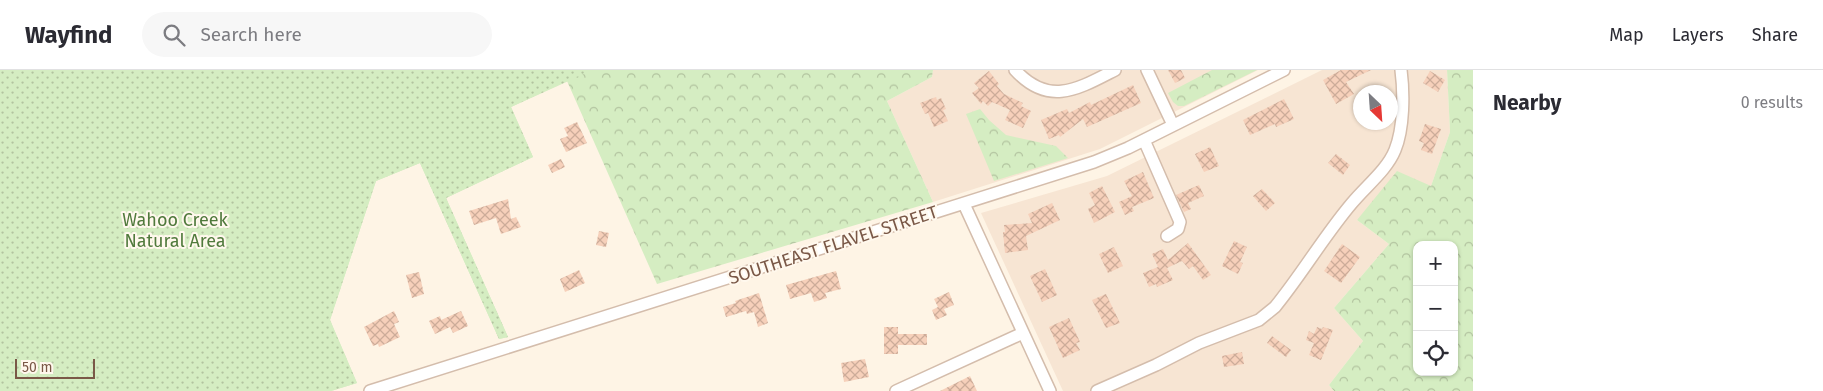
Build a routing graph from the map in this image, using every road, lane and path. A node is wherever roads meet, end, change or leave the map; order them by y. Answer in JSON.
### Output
{"nodes":[{"id":1,"x":1015,"y":70,"type":"edge"},
{"id":2,"x":1115,"y":70,"type":"edge"},
{"id":3,"x":1147,"y":70,"type":"edge"},
{"id":4,"x":1284,"y":70,"type":"edge"},
{"id":5,"x":1401,"y":70,"type":"edge"},
{"id":6,"x":1173,"y":125,"type":"junction"},
{"id":7,"x":1144,"y":140,"type":"junction"},
{"id":8,"x":964,"y":204,"type":"junction"},
{"id":9,"x":1167,"y":236,"type":"dead end"},
{"id":10,"x":1023,"y":333,"type":"junction"},
{"id":11,"x":370,"y":391,"type":"edge"},
{"id":12,"x":896,"y":391,"type":"edge"},
{"id":13,"x":1050,"y":391,"type":"edge"},
{"id":14,"x":1097,"y":391,"type":"edge"}],
"edges":[{"from":1,"to":2,"type":"street"},
{"from":3,"to":6,"type":"street"},
{"from":4,"to":6,"type":"street","name":"SOUTHEAST FLAVEL STREET"},
{"from":5,"to":14,"type":"street"},
{"from":6,"to":7,"type":"street","name":"SOUTHEAST FLAVEL STREET"},
{"from":7,"to":8,"type":"street","name":"SOUTHEAST FLAVEL STREET"},
{"from":7,"to":9,"type":"street"},
{"from":8,"to":10,"type":"street"},
{"from":8,"to":11,"type":"street","name":"SOUTHEAST FLAVEL STREET"},
{"from":10,"to":12,"type":"street"},
{"from":10,"to":13,"type":"street"}]}
